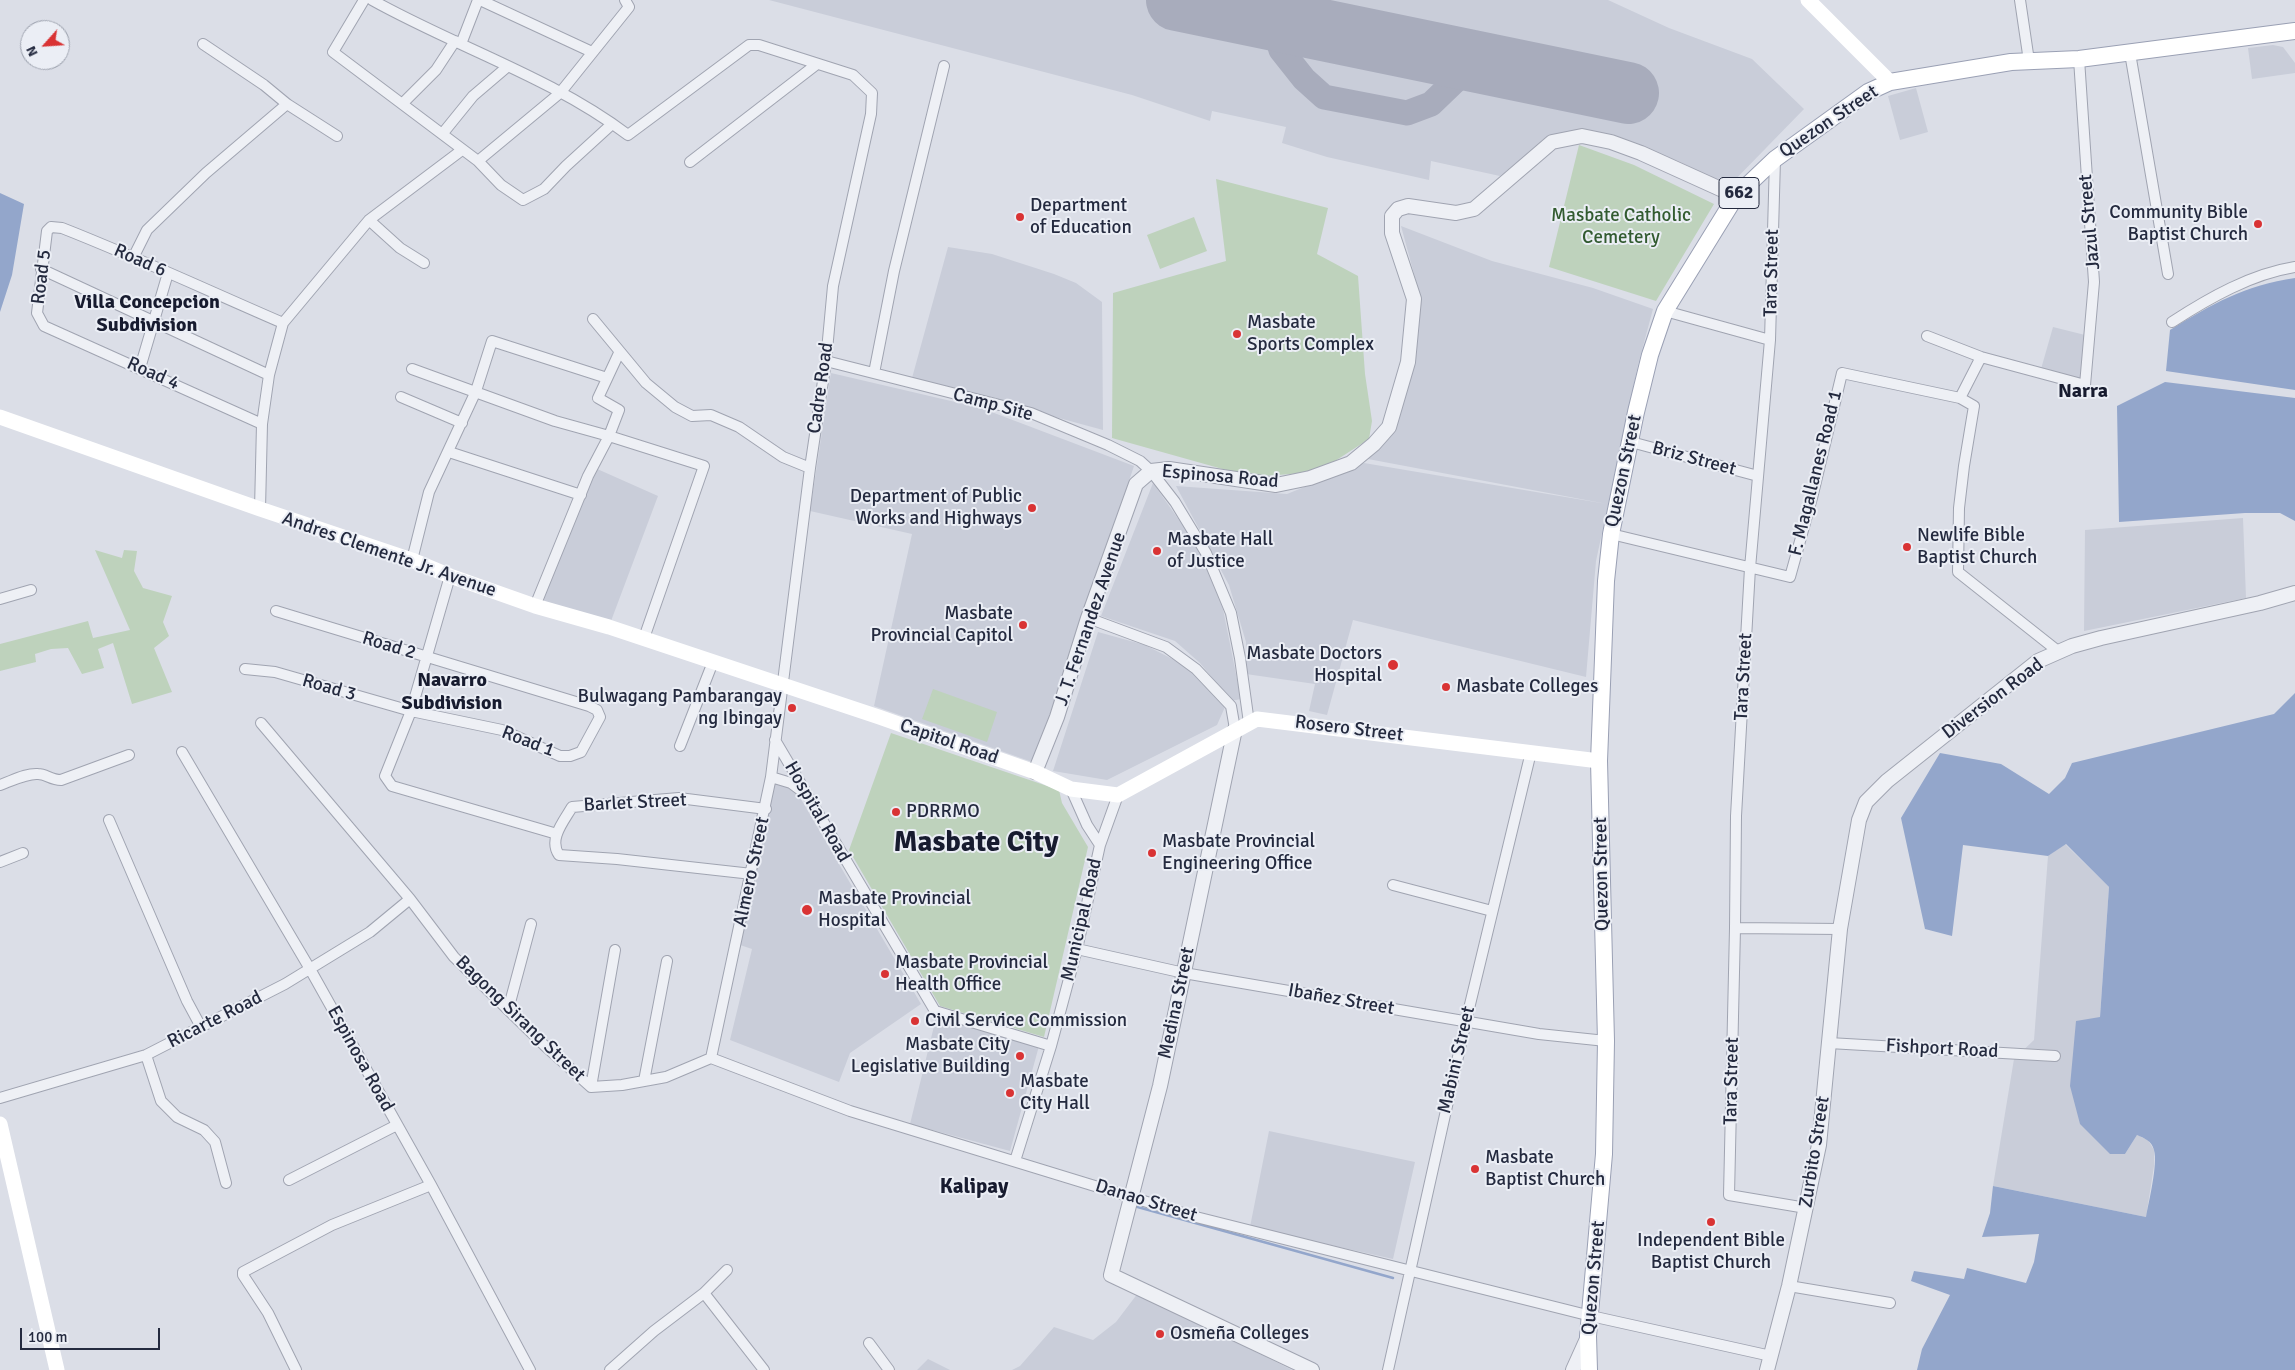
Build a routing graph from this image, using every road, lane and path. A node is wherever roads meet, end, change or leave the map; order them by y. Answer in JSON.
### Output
{"nodes":[{"id":1,"x":364,"y":0,"type":"edge"},
{"id":2,"x":479,"y":0,"type":"edge"},
{"id":3,"x":625,"y":0,"type":"edge"},
{"id":4,"x":1808,"y":0,"type":"edge"},
{"id":5,"x":2020,"y":0,"type":"edge"},
{"id":6,"x":377,"y":1,"type":"edge"},
{"id":7,"x":2295,"y":31,"type":"edge"},
{"id":8,"x":458,"y":42,"type":"junction"},
{"id":9,"x":203,"y":44,"type":"dead end"},
{"id":10,"x":592,"y":52,"type":"junction"},
{"id":11,"x":2130,"y":53,"type":"junction"},
{"id":12,"x":2079,"y":59,"type":"junction"},
{"id":13,"x":2030,"y":62,"type":"junction"},
{"id":14,"x":818,"y":64,"type":"junction"},
{"id":15,"x":507,"y":66,"type":"junction"},
{"id":16,"x":944,"y":66,"type":"dead end"},
{"id":17,"x":1890,"y":82,"type":"junction"},
{"id":18,"x":560,"y":93,"type":"junction"},
{"id":19,"x":403,"y":103,"type":"junction"},
{"id":20,"x":287,"y":104,"type":"junction"},
{"id":21,"x":612,"y":124,"type":"junction"},
{"id":22,"x":443,"y":133,"type":"junction"},
{"id":23,"x":336,"y":136,"type":"dead end"},
{"id":24,"x":462,"y":150,"type":"junction"},
{"id":25,"x":1775,"y":159,"type":"junction"},
{"id":26,"x":478,"y":162,"type":"junction"},
{"id":27,"x":690,"y":162,"type":"dead end"},
{"id":28,"x":1736,"y":196,"type":"junction"},
{"id":29,"x":370,"y":220,"type":"junction"},
{"id":30,"x":51,"y":227,"type":"joint"},
{"id":31,"x":134,"y":256,"type":"junction"},
{"id":32,"x":424,"y":263,"type":"dead end"},
{"id":33,"x":2295,"y":268,"type":"edge"},
{"id":34,"x":41,"y":269,"type":"junction"},
{"id":35,"x":168,"y":273,"type":"junction"},
{"id":36,"x":2168,"y":274,"type":"dead end"},
{"id":37,"x":1665,"y":311,"type":"junction"},
{"id":38,"x":593,"y":319,"type":"dead end"},
{"id":39,"x":153,"y":321,"type":"junction"},
{"id":40,"x":2172,"y":322,"type":"dead end"},
{"id":41,"x":282,"y":323,"type":"junction"},
{"id":42,"x":44,"y":326,"type":"joint"},
{"id":43,"x":1927,"y":336,"type":"dead end"},
{"id":44,"x":1770,"y":340,"type":"junction"},
{"id":45,"x":619,"y":353,"type":"junction"},
{"id":46,"x":1981,"y":357,"type":"junction"},
{"id":47,"x":826,"y":361,"type":"junction"},
{"id":48,"x":140,"y":368,"type":"junction"},
{"id":49,"x":412,"y":369,"type":"dead end"},
{"id":50,"x":874,"y":373,"type":"junction"},
{"id":51,"x":269,"y":375,"type":"junction"},
{"id":52,"x":607,"y":378,"type":"junction"},
{"id":53,"x":476,"y":391,"type":"junction"},
{"id":54,"x":401,"y":397,"type":"dead end"},
{"id":55,"x":1960,"y":398,"type":"junction"},
{"id":56,"x":0,"y":418,"type":"edge"},
{"id":57,"x":462,"y":423,"type":"junction"},
{"id":58,"x":262,"y":424,"type":"junction"},
{"id":59,"x":609,"y":436,"type":"junction"},
{"id":60,"x":1631,"y":442,"type":"junction"},
{"id":61,"x":449,"y":452,"type":"junction"},
{"id":62,"x":810,"y":468,"type":"junction"},
{"id":63,"x":1151,"y":470,"type":"junction"},
{"id":64,"x":1758,"y":476,"type":"junction"},
{"id":65,"x":581,"y":495,"type":"junction"},
{"id":66,"x":260,"y":509,"type":"junction"},
{"id":67,"x":1611,"y":534,"type":"junction"},
{"id":68,"x":412,"y":560,"type":"junction"},
{"id":69,"x":1750,"y":568,"type":"junction"},
{"id":70,"x":450,"y":576,"type":"junction"},
{"id":71,"x":31,"y":590,"type":"dead end"},
{"id":72,"x":2295,"y":593,"type":"edge"},
{"id":73,"x":0,"y":600,"type":"edge"},
{"id":74,"x":535,"y":606,"type":"junction"},
{"id":75,"x":276,"y":611,"type":"dead end"},
{"id":76,"x":1088,"y":618,"type":"junction"},
{"id":77,"x":644,"y":638,"type":"junction"},
{"id":78,"x":2059,"y":652,"type":"junction"},
{"id":79,"x":427,"y":658,"type":"junction"},
{"id":80,"x":713,"y":662,"type":"junction"},
{"id":81,"x":245,"y":669,"type":"dead end"},
{"id":82,"x":781,"y":685,"type":"junction"},
{"id":83,"x":1246,"y":704,"type":"junction"},
{"id":84,"x":589,"y":706,"type":"joint"},
{"id":85,"x":1231,"y":706,"type":"junction"},
{"id":86,"x":411,"y":711,"type":"junction"},
{"id":87,"x":261,"y":723,"type":"dead end"},
{"id":88,"x":1242,"y":726,"type":"junction"},
{"id":89,"x":775,"y":740,"type":"junction"},
{"id":90,"x":680,"y":746,"type":"dead end"},
{"id":91,"x":182,"y":752,"type":"dead end"},
{"id":92,"x":1531,"y":752,"type":"junction"},
{"id":93,"x":129,"y":755,"type":"dead end"},
{"id":94,"x":1599,"y":761,"type":"junction"},
{"id":95,"x":1035,"y":772,"type":"junction"},
{"id":96,"x":771,"y":777,"type":"junction"},
{"id":97,"x":0,"y":785,"type":"edge"},
{"id":98,"x":1071,"y":789,"type":"junction"},
{"id":99,"x":1118,"y":795,"type":"junction"},
{"id":100,"x":808,"y":796,"type":"junction"},
{"id":101,"x":766,"y":809,"type":"junction"},
{"id":102,"x":109,"y":820,"type":"dead end"},
{"id":103,"x":557,"y":834,"type":"junction"},
{"id":104,"x":1100,"y":845,"type":"junction"},
{"id":105,"x":22,"y":853,"type":"dead end"},
{"id":106,"x":0,"y":862,"type":"edge"},
{"id":107,"x":752,"y":874,"type":"junction"},
{"id":108,"x":1393,"y":885,"type":"dead end"},
{"id":109,"x":410,"y":899,"type":"junction"},
{"id":110,"x":1492,"y":911,"type":"junction"},
{"id":111,"x":531,"y":924,"type":"dead end"},
{"id":112,"x":1735,"y":928,"type":"junction"},
{"id":113,"x":1840,"y":929,"type":"junction"},
{"id":114,"x":1077,"y":949,"type":"junction"},
{"id":115,"x":615,"y":950,"type":"dead end"},
{"id":116,"x":668,"y":960,"type":"dead end"},
{"id":117,"x":310,"y":969,"type":"junction"},
{"id":118,"x":1184,"y":974,"type":"junction"},
{"id":119,"x":508,"y":1010,"type":"junction"},
{"id":120,"x":1466,"y":1021,"type":"junction"},
{"id":121,"x":201,"y":1027,"type":"junction"},
{"id":122,"x":1606,"y":1041,"type":"junction"},
{"id":123,"x":1830,"y":1043,"type":"junction"},
{"id":124,"x":1051,"y":1046,"type":"junction"},
{"id":125,"x":146,"y":1055,"type":"junction"},
{"id":126,"x":2055,"y":1056,"type":"dead end"},
{"id":127,"x":711,"y":1058,"type":"junction"},
{"id":128,"x":644,"y":1081,"type":"junction"},
{"id":129,"x":591,"y":1087,"type":"junction"},
{"id":130,"x":0,"y":1098,"type":"edge"},
{"id":131,"x":0,"y":1124,"type":"edge"},
{"id":132,"x":397,"y":1125,"type":"junction"},
{"id":133,"x":1015,"y":1161,"type":"junction"},
{"id":134,"x":290,"y":1180,"type":"dead end"},
{"id":135,"x":226,"y":1183,"type":"dead end"},
{"id":136,"x":431,"y":1185,"type":"junction"},
{"id":137,"x":1131,"y":1196,"type":"junction"},
{"id":138,"x":1806,"y":1208,"type":"junction"},
{"id":139,"x":727,"y":1270,"type":"dead end"},
{"id":140,"x":1410,"y":1271,"type":"junction"},
{"id":141,"x":1789,"y":1286,"type":"junction"},
{"id":142,"x":704,"y":1293,"type":"junction"},
{"id":143,"x":1890,"y":1303,"type":"dead end"},
{"id":144,"x":1591,"y":1316,"type":"junction"},
{"id":145,"x":1588,"y":1336,"type":"junction"},
{"id":146,"x":869,"y":1343,"type":"dead end"},
{"id":147,"x":1771,"y":1356,"type":"junction"},
{"id":148,"x":57,"y":1370,"type":"edge"},
{"id":149,"x":296,"y":1370,"type":"edge"},
{"id":150,"x":530,"y":1370,"type":"edge"},
{"id":151,"x":610,"y":1370,"type":"edge"},
{"id":152,"x":764,"y":1370,"type":"edge"},
{"id":153,"x":889,"y":1370,"type":"edge"},
{"id":154,"x":1312,"y":1370,"type":"edge"},
{"id":155,"x":1388,"y":1370,"type":"edge"},
{"id":156,"x":1574,"y":1370,"type":"edge"},
{"id":157,"x":1589,"y":1370,"type":"edge"},
{"id":158,"x":1767,"y":1370,"type":"edge"}],
"edges":[{"from":1,"to":19,"type":"street"},
{"from":2,"to":8,"type":"street"},
{"from":2,"to":10,"type":"street"},
{"from":3,"to":10,"type":"street"},
{"from":4,"to":17,"type":"main road"},
{"from":5,"to":13,"type":"street"},
{"from":6,"to":8,"type":"street"},
{"from":7,"to":11,"type":"main road","name":"Quezon Street","number":"662"},
{"from":8,"to":15,"type":"street"},
{"from":8,"to":19,"type":"street"},
{"from":9,"to":20,"type":"street"},
{"from":10,"to":18,"type":"street"},
{"from":11,"to":12,"type":"main road","name":"Quezon Street","number":"662"},
{"from":11,"to":36,"type":"street"},
{"from":12,"to":13,"type":"main road","name":"Quezon Street","number":"662"},
{"from":12,"to":46,"type":"street","name":"Jazul Street"},
{"from":13,"to":17,"type":"main road","name":"Quezon Street","number":"662"},
{"from":14,"to":21,"type":"street"},
{"from":14,"to":27,"type":"street"},
{"from":14,"to":47,"type":"street","name":"Cadre Road"},
{"from":15,"to":18,"type":"street"},
{"from":15,"to":22,"type":"street"},
{"from":16,"to":50,"type":"street"},
{"from":17,"to":25,"type":"main road","name":"Quezon Street","number":"662"},
{"from":18,"to":21,"type":"street"},
{"from":18,"to":26,"type":"street"},
{"from":19,"to":22,"type":"street"},
{"from":20,"to":23,"type":"street"},
{"from":20,"to":31,"type":"street"},
{"from":21,"to":26,"type":"street"},
{"from":22,"to":24,"type":"street"},
{"from":24,"to":26,"type":"street"},
{"from":24,"to":29,"type":"street"},
{"from":25,"to":28,"type":"main road","name":"Quezon Street","number":"662"},
{"from":25,"to":44,"type":"street","name":"Tara Street"},
{"from":28,"to":37,"type":"main road","name":"Quezon Street","number":"662"},
{"from":28,"to":63,"type":"street","name":"Espinosa Road"},
{"from":29,"to":32,"type":"street"},
{"from":29,"to":41,"type":"street"},
{"from":30,"to":31,"type":"street","name":"Road 6"},
{"from":30,"to":34,"type":"street","name":"Road 5"},
{"from":31,"to":35,"type":"street","name":"Road 6"},
{"from":33,"to":40,"type":"street"},
{"from":34,"to":39,"type":"street"},
{"from":34,"to":42,"type":"street","name":"Road 5"},
{"from":35,"to":39,"type":"street"},
{"from":35,"to":41,"type":"street","name":"Road 6"},
{"from":37,"to":44,"type":"street"},
{"from":37,"to":60,"type":"main road","name":"Quezon Street","number":"662"},
{"from":38,"to":45,"type":"street"},
{"from":39,"to":48,"type":"street"},
{"from":39,"to":51,"type":"street"},
{"from":41,"to":51,"type":"street"},
{"from":42,"to":48,"type":"street","name":"Road 4"},
{"from":43,"to":46,"type":"street"},
{"from":44,"to":64,"type":"street","name":"Tara Street"},
{"from":45,"to":52,"type":"street"},
{"from":45,"to":62,"type":"street"},
{"from":46,"to":55,"type":"street"},
{"from":47,"to":50,"type":"street","name":"Camp Site"},
{"from":47,"to":62,"type":"street","name":"Cadre Road"},
{"from":48,"to":58,"type":"street","name":"Road 4"},
{"from":49,"to":53,"type":"street"},
{"from":50,"to":63,"type":"street","name":"Camp Site"},
{"from":51,"to":58,"type":"street"},
{"from":52,"to":53,"type":"street"},
{"from":52,"to":59,"type":"street"},
{"from":53,"to":57,"type":"street"},
{"from":53,"to":59,"type":"street"},
{"from":54,"to":57,"type":"street"},
{"from":55,"to":69,"type":"street","name":"F. Magallanes Road 1"},
{"from":55,"to":78,"type":"street"},
{"from":56,"to":66,"type":"main road","name":"Andres Clemente Jr. Avenue"},
{"from":57,"to":61,"type":"street"},
{"from":58,"to":66,"type":"street"},
{"from":59,"to":65,"type":"street"},
{"from":59,"to":77,"type":"street"},
{"from":60,"to":64,"type":"street","name":"Briz Street"},
{"from":60,"to":67,"type":"main road","name":"Quezon Street","number":"662"},
{"from":61,"to":65,"type":"street"},
{"from":61,"to":68,"type":"street"},
{"from":62,"to":82,"type":"street","name":"Cadre Road"},
{"from":63,"to":76,"type":"street","name":"J. T. Fernandez Avenue"},
{"from":63,"to":83,"type":"street","name":"Camp Site"},
{"from":64,"to":69,"type":"street","name":"Tara Street"},
{"from":65,"to":74,"type":"street"},
{"from":66,"to":68,"type":"main road","name":"Andres Clemente Jr. Avenue"},
{"from":67,"to":69,"type":"street"},
{"from":67,"to":94,"type":"main road","name":"Quezon Street","number":"662"},
{"from":68,"to":70,"type":"main road","name":"Andres Clemente Jr. Avenue"},
{"from":69,"to":112,"type":"street","name":"Tara Street"},
{"from":70,"to":74,"type":"main road","name":"Andres Clemente Jr. Avenue"},
{"from":70,"to":79,"type":"street"},
{"from":71,"to":73,"type":"street"},
{"from":72,"to":78,"type":"street","name":"Diversion Road"},
{"from":74,"to":77,"type":"main road","name":"Andres Clemente Jr. Avenue"},
{"from":75,"to":79,"type":"street","name":"Road 2"},
{"from":76,"to":85,"type":"street"},
{"from":76,"to":95,"type":"street","name":"J. T. Fernandez Avenue"},
{"from":77,"to":80,"type":"main road","name":"Andres Clemente Jr. Avenue"},
{"from":78,"to":113,"type":"street","name":"Diversion Road"},
{"from":79,"to":84,"type":"street","name":"Road 2"},
{"from":79,"to":86,"type":"street"},
{"from":80,"to":82,"type":"main road","name":"Andres Clemente Jr. Avenue"},
{"from":80,"to":90,"type":"street"},
{"from":81,"to":86,"type":"street","name":"Road 3"},
{"from":82,"to":89,"type":"street","name":"Almero Street"},
{"from":82,"to":95,"type":"main road","name":"Capitol Road"},
{"from":83,"to":85,"type":"street"},
{"from":83,"to":88,"type":"street","name":"Camp Site"},
{"from":84,"to":86,"type":"street","name":"Road 1"},
{"from":85,"to":88,"type":"street"},
{"from":86,"to":103,"type":"street"},
{"from":87,"to":109,"type":"street","name":"Bagong Sirang Street"},
{"from":88,"to":92,"type":"main road","name":"Rosero Street"},
{"from":88,"to":99,"type":"main road","name":"Rosero Street"},
{"from":88,"to":118,"type":"street","name":"Medina Street"},
{"from":89,"to":96,"type":"street","name":"Almero Street"},
{"from":89,"to":100,"type":"street","name":"Hospital Road"},
{"from":91,"to":117,"type":"street","name":"Espinosa Road"},
{"from":92,"to":94,"type":"main road","name":"Rosero Street"},
{"from":92,"to":110,"type":"street","name":"Mabini Street"},
{"from":93,"to":97,"type":"street"},
{"from":94,"to":122,"type":"main road","name":"Quezon Street"},
{"from":95,"to":98,"type":"main road","name":"Capitol Road"},
{"from":96,"to":100,"type":"street"},
{"from":96,"to":101,"type":"street","name":"Almero Street"},
{"from":98,"to":99,"type":"main road","name":"Capitol Road"},
{"from":98,"to":104,"type":"street"},
{"from":99,"to":104,"type":"street","name":"Municipal Road"},
{"from":100,"to":124,"type":"street","name":"Hospital Road"},
{"from":101,"to":103,"type":"street","name":"Barlet Street"},
{"from":101,"to":107,"type":"street","name":"Almero Street"},
{"from":102,"to":121,"type":"street"},
{"from":103,"to":107,"type":"street"},
{"from":104,"to":114,"type":"street","name":"Municipal Road"},
{"from":105,"to":106,"type":"street"},
{"from":107,"to":127,"type":"street","name":"Almero Street"},
{"from":108,"to":110,"type":"street"},
{"from":109,"to":117,"type":"street","name":"Ricarte Road"},
{"from":109,"to":119,"type":"street","name":"Bagong Sirang Street"},
{"from":110,"to":120,"type":"street","name":"Mabini Street"},
{"from":111,"to":119,"type":"street"},
{"from":112,"to":113,"type":"street"},
{"from":112,"to":138,"type":"street","name":"Tara Street"},
{"from":113,"to":123,"type":"street","name":"Zurbito Street"},
{"from":114,"to":118,"type":"street","name":"Ibañez Street"},
{"from":114,"to":124,"type":"street","name":"Municipal Road"},
{"from":115,"to":129,"type":"street"},
{"from":116,"to":128,"type":"street"},
{"from":117,"to":121,"type":"street","name":"Ricarte Road"},
{"from":117,"to":132,"type":"street","name":"Espinosa Road"},
{"from":118,"to":120,"type":"street","name":"Ibañez Street"},
{"from":118,"to":137,"type":"street","name":"Medina Street"},
{"from":119,"to":129,"type":"street","name":"Bagong Sirang Street"},
{"from":120,"to":122,"type":"street","name":"Ibañez Street"},
{"from":120,"to":140,"type":"street","name":"Mabini Street"},
{"from":121,"to":125,"type":"street","name":"Ricarte Road"},
{"from":122,"to":144,"type":"main road","name":"Quezon Street"},
{"from":123,"to":126,"type":"street","name":"Fishport Road"},
{"from":123,"to":138,"type":"street","name":"Zurbito Street"},
{"from":124,"to":133,"type":"street","name":"Municipal Road"},
{"from":125,"to":130,"type":"street","name":"Ricarte Road"},
{"from":125,"to":135,"type":"street"},
{"from":127,"to":128,"type":"street","name":"Bagong Sirang Street"},
{"from":127,"to":133,"type":"street","name":"Danao Street"},
{"from":128,"to":129,"type":"street","name":"Bagong Sirang Street"},
{"from":131,"to":148,"type":"main road"},
{"from":132,"to":134,"type":"street"},
{"from":132,"to":136,"type":"street","name":"Espinosa Road"},
{"from":133,"to":137,"type":"street","name":"Danao Street"},
{"from":136,"to":149,"type":"street"},
{"from":136,"to":150,"type":"street","name":"Espinosa Road"},
{"from":137,"to":140,"type":"street","name":"Danao Street"},
{"from":137,"to":154,"type":"street","name":"Medina Street"},
{"from":138,"to":141,"type":"street","name":"Zurbito Street"},
{"from":139,"to":142,"type":"street"},
{"from":140,"to":144,"type":"street","name":"Danao Street"},
{"from":140,"to":155,"type":"street","name":"Mabini Street"},
{"from":141,"to":143,"type":"street"},
{"from":141,"to":147,"type":"street","name":"Zurbito Street"},
{"from":142,"to":151,"type":"street"},
{"from":142,"to":152,"type":"street"},
{"from":144,"to":145,"type":"main road","name":"Quezon Street"},
{"from":144,"to":147,"type":"street","name":"Danao Street"},
{"from":145,"to":156,"type":"street"},
{"from":145,"to":157,"type":"main road","name":"Quezon Street"},
{"from":146,"to":153,"type":"street"},
{"from":147,"to":158,"type":"street","name":"Zurbito Street"}]}
